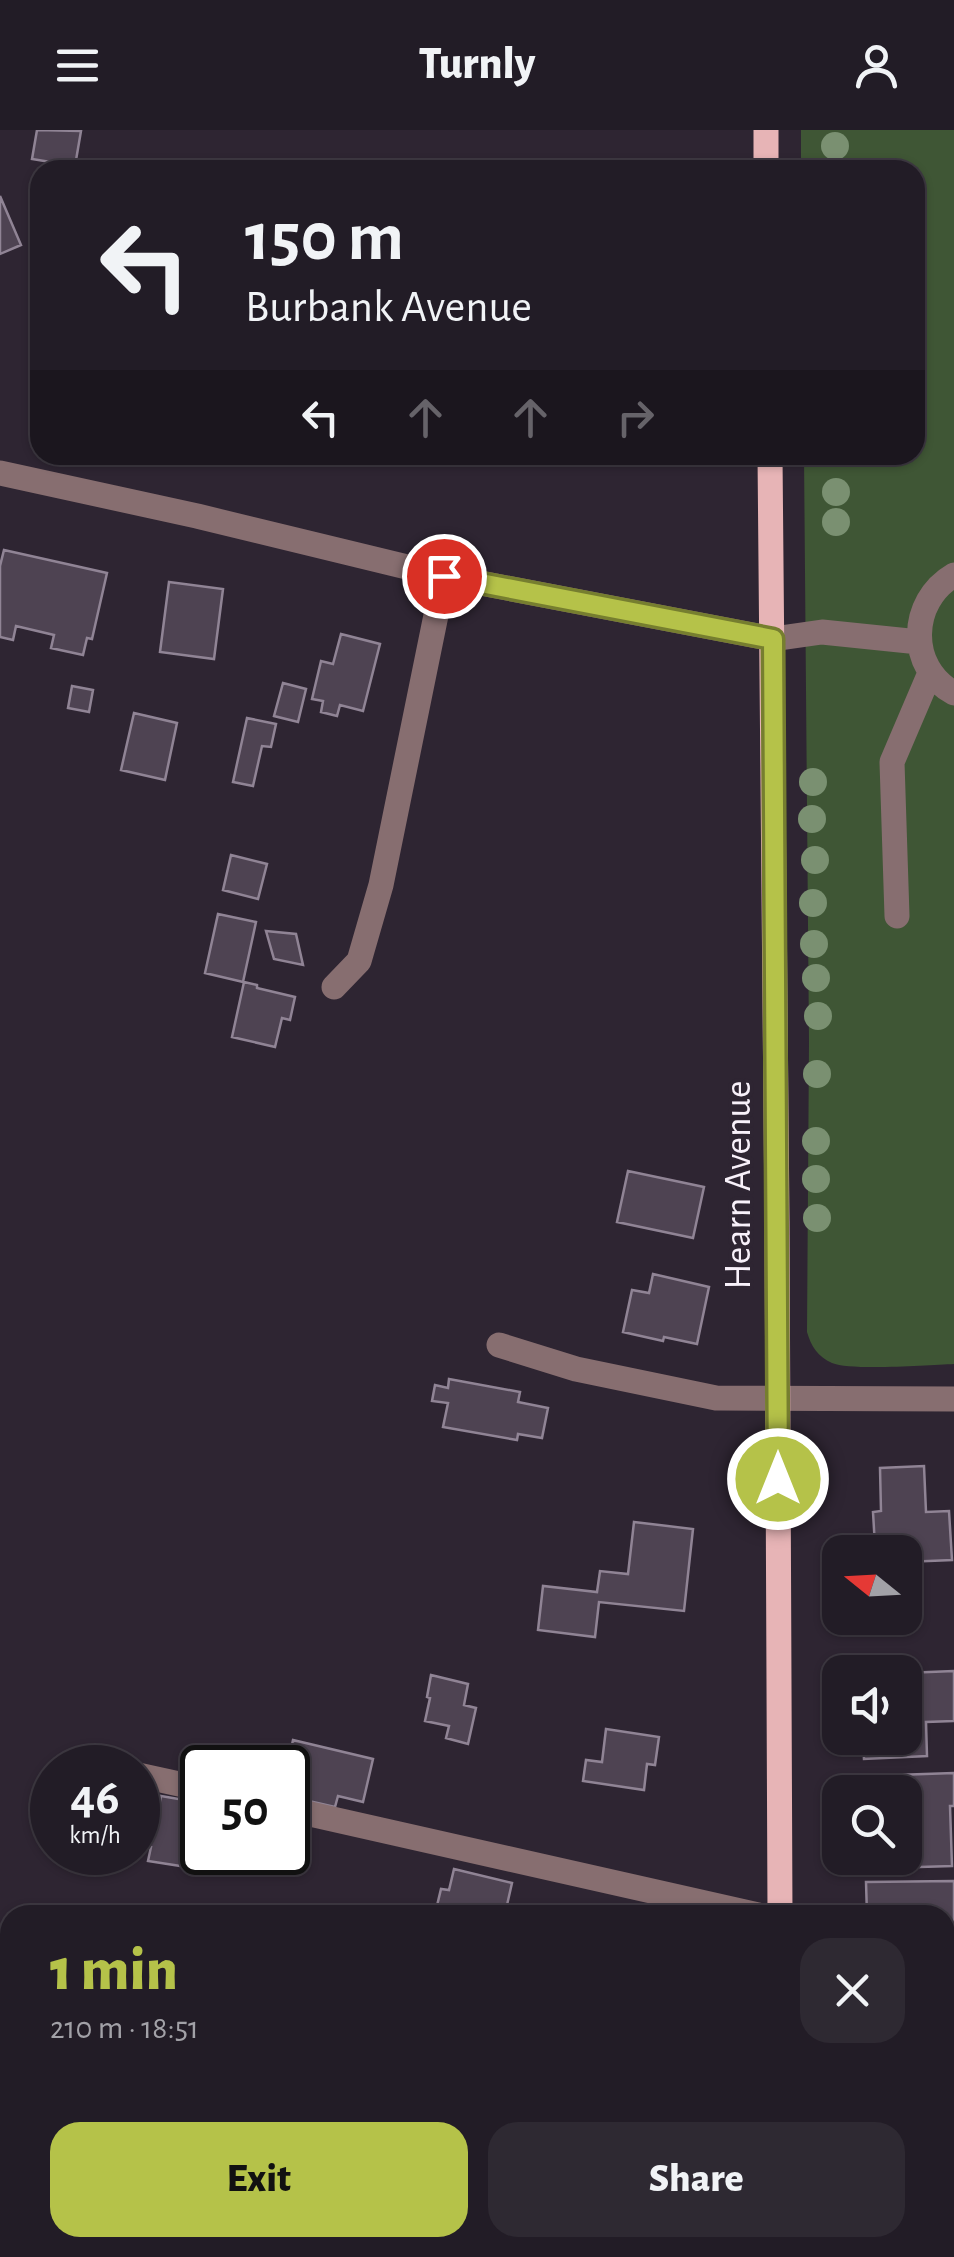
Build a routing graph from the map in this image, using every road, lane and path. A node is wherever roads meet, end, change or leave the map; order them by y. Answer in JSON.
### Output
{"nodes":[{"id":1,"x":766,"y":130,"type":"edge"},
{"id":2,"x":766,"y":160,"type":"edge"},
{"id":3,"x":770,"y":465,"type":"edge"},
{"id":4,"x":0,"y":473,"type":"edge"},
{"id":5,"x":954,"y":575,"type":"edge"},
{"id":6,"x":444,"y":576,"type":"junction"},
{"id":7,"x":773,"y":639,"type":"junction"},
{"id":8,"x":919,"y":642,"type":"junction"},
{"id":9,"x":930,"y":673,"type":"junction"},
{"id":10,"x":954,"y":693,"type":"edge"},
{"id":11,"x":896,"y":916,"type":"dead end"},
{"id":12,"x":334,"y":987,"type":"dead end"},
{"id":13,"x":499,"y":1345,"type":"dead end"},
{"id":14,"x":777,"y":1399,"type":"junction"},
{"id":15,"x":954,"y":1399,"type":"edge"},
{"id":16,"x":310,"y":1814,"type":"edge"},
{"id":17,"x":714,"y":1905,"type":"edge"},
{"id":18,"x":780,"y":1905,"type":"edge"}],
"edges":[{"from":1,"to":2,"type":"main road"},
{"from":3,"to":7,"type":"main road","name":"Hearn Avenue"},
{"from":4,"to":6,"type":"street"},
{"from":5,"to":8,"type":"street"},
{"from":6,"to":7,"type":"street"},
{"from":6,"to":12,"type":"street"},
{"from":7,"to":8,"type":"street"},
{"from":7,"to":14,"type":"main road","name":"Hearn Avenue"},
{"from":8,"to":9,"type":"street"},
{"from":9,"to":10,"type":"street"},
{"from":9,"to":11,"type":"street"},
{"from":13,"to":14,"type":"street"},
{"from":14,"to":15,"type":"street"},
{"from":14,"to":18,"type":"main road","name":"Hearn Avenue"},
{"from":16,"to":17,"type":"street"}]}
